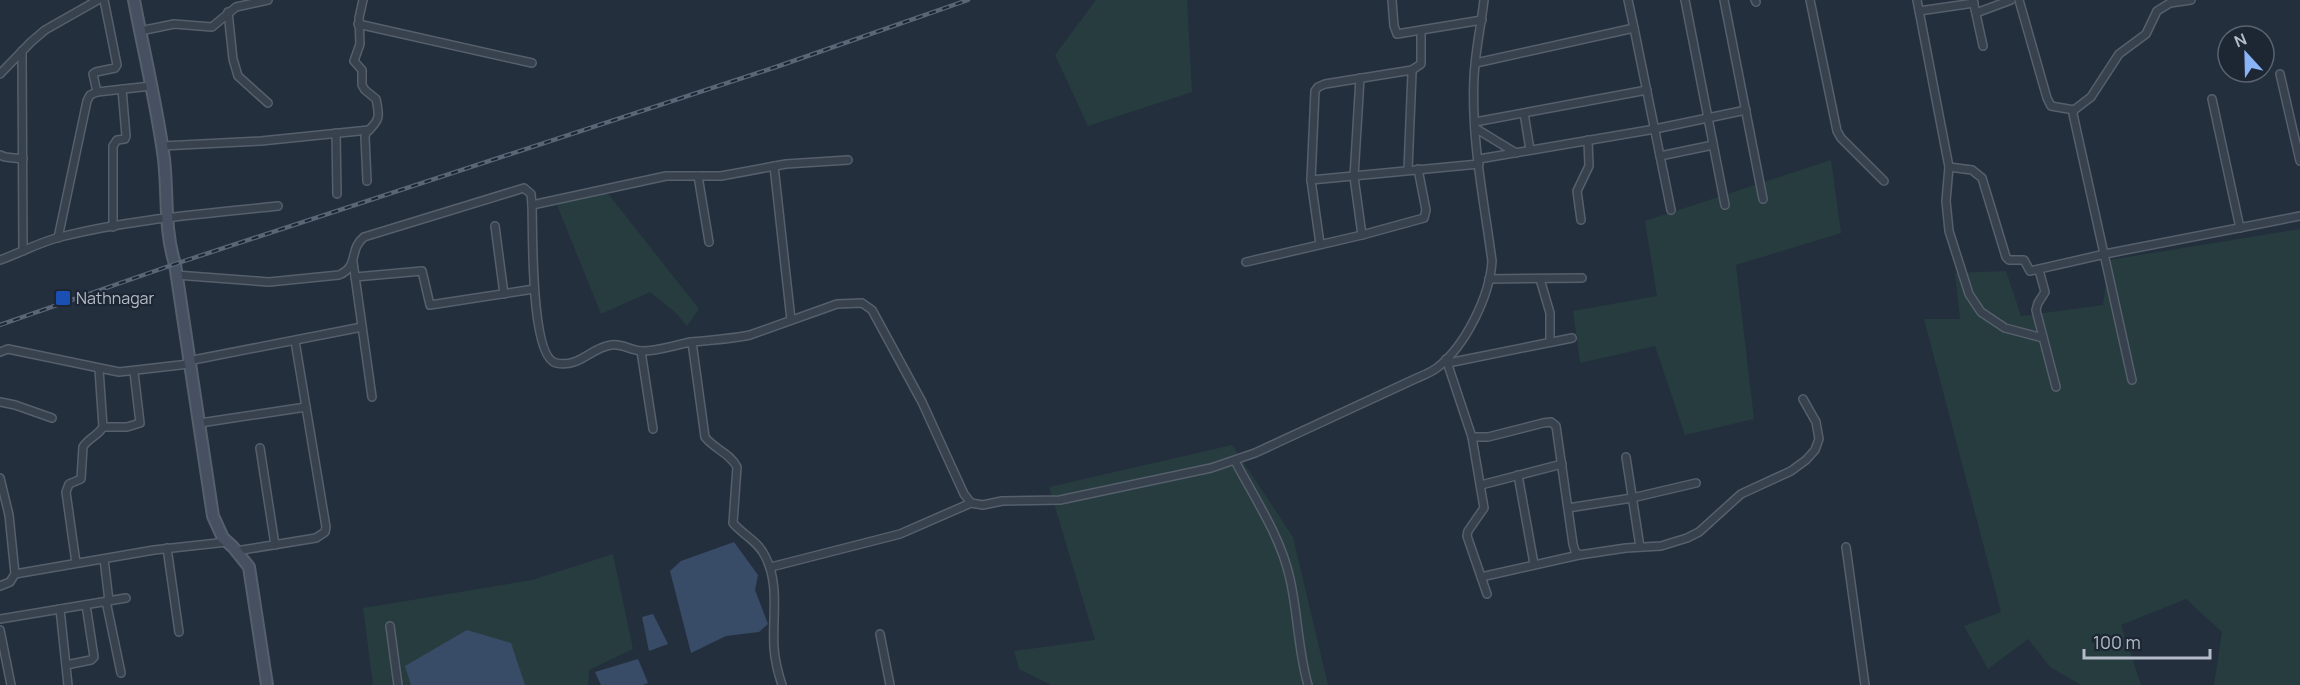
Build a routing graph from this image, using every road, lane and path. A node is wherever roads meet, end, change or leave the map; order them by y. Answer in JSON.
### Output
{"nodes":[{"id":1,"x":98,"y":0,"type":"edge"},
{"id":2,"x":104,"y":0,"type":"edge"},
{"id":3,"x":134,"y":0,"type":"edge"},
{"id":4,"x":268,"y":0,"type":"edge"},
{"id":5,"x":363,"y":0,"type":"edge"},
{"id":6,"x":1392,"y":0,"type":"edge"},
{"id":7,"x":1484,"y":0,"type":"edge"},
{"id":8,"x":1628,"y":0,"type":"edge"},
{"id":9,"x":1685,"y":0,"type":"edge"},
{"id":10,"x":1724,"y":0,"type":"edge"},
{"id":11,"x":1810,"y":0,"type":"edge"},
{"id":12,"x":1917,"y":0,"type":"edge"},
{"id":13,"x":2011,"y":0,"type":"edge"},
{"id":14,"x":2019,"y":0,"type":"edge"},
{"id":15,"x":2192,"y":0,"type":"edge"},
{"id":16,"x":1973,"y":2,"type":"edge"},
{"id":17,"x":84,"y":4,"type":"edge"},
{"id":18,"x":1919,"y":11,"type":"junction"},
{"id":19,"x":228,"y":12,"type":"junction"},
{"id":20,"x":1976,"y":13,"type":"junction"},
{"id":21,"x":1482,"y":20,"type":"junction"},
{"id":22,"x":358,"y":24,"type":"junction"},
{"id":23,"x":1634,"y":28,"type":"junction"},
{"id":24,"x":140,"y":31,"type":"junction"},
{"id":25,"x":1421,"y":31,"type":"junction"},
{"id":26,"x":1983,"y":46,"type":"dead end"},
{"id":27,"x":22,"y":51,"type":"junction"},
{"id":28,"x":532,"y":63,"type":"dead end"},
{"id":29,"x":1476,"y":63,"type":"junction"},
{"id":30,"x":1412,"y":70,"type":"junction"},
{"id":31,"x":0,"y":74,"type":"edge"},
{"id":32,"x":2280,"y":74,"type":"dead end"},
{"id":33,"x":1360,"y":78,"type":"junction"},
{"id":34,"x":151,"y":86,"type":"junction"},
{"id":35,"x":122,"y":89,"type":"junction"},
{"id":36,"x":1647,"y":90,"type":"junction"},
{"id":37,"x":97,"y":92,"type":"junction"},
{"id":38,"x":2212,"y":99,"type":"dead end"},
{"id":39,"x":268,"y":103,"type":"dead end"},
{"id":40,"x":1746,"y":110,"type":"junction"},
{"id":41,"x":2074,"y":110,"type":"junction"},
{"id":42,"x":1524,"y":113,"type":"junction"},
{"id":43,"x":1708,"y":118,"type":"junction"},
{"id":44,"x":1475,"y":125,"type":"junction"},
{"id":45,"x":1655,"y":129,"type":"junction"},
{"id":46,"x":369,"y":130,"type":"junction"},
{"id":47,"x":336,"y":133,"type":"junction"},
{"id":48,"x":1588,"y":140,"type":"junction"},
{"id":49,"x":1713,"y":145,"type":"junction"},
{"id":50,"x":162,"y":146,"type":"junction"},
{"id":51,"x":1530,"y":150,"type":"junction"},
{"id":52,"x":1516,"y":153,"type":"junction"},
{"id":53,"x":0,"y":155,"type":"edge"},
{"id":54,"x":1660,"y":156,"type":"junction"},
{"id":55,"x":23,"y":159,"type":"junction"},
{"id":56,"x":848,"y":160,"type":"dead end"},
{"id":57,"x":1479,"y":161,"type":"junction"},
{"id":58,"x":2300,"y":161,"type":"edge"},
{"id":59,"x":774,"y":166,"type":"junction"},
{"id":60,"x":1949,"y":167,"type":"junction"},
{"id":61,"x":1418,"y":169,"type":"junction"},
{"id":62,"x":1408,"y":171,"type":"junction"},
{"id":63,"x":698,"y":176,"type":"junction"},
{"id":64,"x":1354,"y":177,"type":"junction"},
{"id":65,"x":1311,"y":180,"type":"junction"},
{"id":66,"x":367,"y":181,"type":"dead end"},
{"id":67,"x":1884,"y":181,"type":"dead end"},
{"id":68,"x":337,"y":194,"type":"dead end"},
{"id":69,"x":1763,"y":199,"type":"dead end"},
{"id":70,"x":1725,"y":204,"type":"dead end"},
{"id":71,"x":532,"y":205,"type":"junction"},
{"id":72,"x":278,"y":206,"type":"dead end"},
{"id":73,"x":1671,"y":210,"type":"dead end"},
{"id":74,"x":2300,"y":216,"type":"edge"},
{"id":75,"x":168,"y":218,"type":"junction"},
{"id":76,"x":1581,"y":220,"type":"dead end"},
{"id":77,"x":113,"y":226,"type":"junction"},
{"id":78,"x":495,"y":226,"type":"dead end"},
{"id":79,"x":2240,"y":228,"type":"junction"},
{"id":80,"x":1362,"y":235,"type":"junction"},
{"id":81,"x":58,"y":238,"type":"junction"},
{"id":82,"x":709,"y":242,"type":"dead end"},
{"id":83,"x":1320,"y":244,"type":"junction"},
{"id":84,"x":23,"y":251,"type":"junction"},
{"id":85,"x":2105,"y":254,"type":"junction"},
{"id":86,"x":0,"y":260,"type":"edge"},
{"id":87,"x":353,"y":262,"type":"junction"},
{"id":88,"x":1246,"y":262,"type":"dead end"},
{"id":89,"x":2039,"y":270,"type":"junction"},
{"id":90,"x":176,"y":275,"type":"junction"},
{"id":91,"x":1490,"y":276,"type":"junction"},
{"id":92,"x":355,"y":277,"type":"junction"},
{"id":93,"x":1582,"y":278,"type":"dead end"},
{"id":94,"x":1539,"y":279,"type":"junction"},
{"id":95,"x":534,"y":289,"type":"junction"},
{"id":96,"x":504,"y":294,"type":"junction"},
{"id":97,"x":791,"y":320,"type":"junction"},
{"id":98,"x":362,"y":327,"type":"junction"},
{"id":99,"x":1572,"y":338,"type":"dead end"},
{"id":100,"x":2043,"y":338,"type":"junction"},
{"id":101,"x":296,"y":341,"type":"junction"},
{"id":102,"x":692,"y":342,"type":"junction"},
{"id":103,"x":1550,"y":342,"type":"junction"},
{"id":104,"x":641,"y":351,"type":"junction"},
{"id":105,"x":0,"y":352,"type":"edge"},
{"id":106,"x":1447,"y":361,"type":"junction"},
{"id":107,"x":189,"y":363,"type":"junction"},
{"id":108,"x":99,"y":369,"type":"junction"},
{"id":109,"x":134,"y":372,"type":"junction"},
{"id":110,"x":2132,"y":380,"type":"dead end"},
{"id":111,"x":2056,"y":387,"type":"dead end"},
{"id":112,"x":372,"y":397,"type":"dead end"},
{"id":113,"x":1803,"y":399,"type":"dead end"},
{"id":114,"x":0,"y":402,"type":"edge"},
{"id":115,"x":306,"y":407,"type":"junction"},
{"id":116,"x":52,"y":418,"type":"dead end"},
{"id":117,"x":200,"y":423,"type":"junction"},
{"id":118,"x":103,"y":427,"type":"junction"},
{"id":119,"x":653,"y":429,"type":"dead end"},
{"id":120,"x":1472,"y":437,"type":"junction"},
{"id":121,"x":260,"y":448,"type":"dead end"},
{"id":122,"x":1626,"y":457,"type":"dead end"},
{"id":123,"x":1235,"y":461,"type":"junction"},
{"id":124,"x":1562,"y":464,"type":"junction"},
{"id":125,"x":1518,"y":476,"type":"junction"},
{"id":126,"x":0,"y":477,"type":"edge"},
{"id":127,"x":1696,"y":483,"type":"dead end"},
{"id":128,"x":1481,"y":485,"type":"junction"},
{"id":129,"x":1632,"y":498,"type":"junction"},
{"id":130,"x":971,"y":503,"type":"junction"},
{"id":131,"x":1568,"y":508,"type":"junction"},
{"id":132,"x":227,"y":542,"type":"junction"},
{"id":133,"x":275,"y":545,"type":"junction"},
{"id":134,"x":1640,"y":547,"type":"junction"},
{"id":135,"x":1846,"y":547,"type":"dead end"},
{"id":136,"x":167,"y":548,"type":"junction"},
{"id":137,"x":236,"y":551,"type":"junction"},
{"id":138,"x":1580,"y":555,"type":"junction"},
{"id":139,"x":104,"y":559,"type":"junction"},
{"id":140,"x":76,"y":563,"type":"junction"},
{"id":141,"x":1534,"y":564,"type":"junction"},
{"id":142,"x":771,"y":567,"type":"junction"},
{"id":143,"x":15,"y":574,"type":"junction"},
{"id":144,"x":1481,"y":577,"type":"junction"},
{"id":145,"x":0,"y":586,"type":"edge"},
{"id":146,"x":1487,"y":594,"type":"dead end"},
{"id":147,"x":126,"y":598,"type":"dead end"},
{"id":148,"x":108,"y":601,"type":"junction"},
{"id":149,"x":86,"y":605,"type":"junction"},
{"id":150,"x":60,"y":609,"type":"junction"},
{"id":151,"x":0,"y":619,"type":"edge"},
{"id":152,"x":390,"y":626,"type":"dead end"},
{"id":153,"x":0,"y":630,"type":"edge"},
{"id":154,"x":179,"y":632,"type":"dead end"},
{"id":155,"x":880,"y":634,"type":"dead end"},
{"id":156,"x":66,"y":665,"type":"junction"},
{"id":157,"x":121,"y":673,"type":"dead end"},
{"id":158,"x":11,"y":685,"type":"edge"},
{"id":159,"x":68,"y":685,"type":"edge"},
{"id":160,"x":267,"y":685,"type":"edge"},
{"id":161,"x":398,"y":685,"type":"edge"},
{"id":162,"x":782,"y":685,"type":"edge"},
{"id":163,"x":890,"y":685,"type":"edge"},
{"id":164,"x":1308,"y":685,"type":"edge"},
{"id":165,"x":1865,"y":685,"type":"edge"}],
"edges":[{"from":1,"to":17,"type":"street"},
{"from":2,"to":37,"type":"street"},
{"from":3,"to":24,"type":"street"},
{"from":4,"to":19,"type":"street"},
{"from":5,"to":22,"type":"street"},
{"from":6,"to":25,"type":"street"},
{"from":7,"to":21,"type":"street"},
{"from":8,"to":23,"type":"street"},
{"from":9,"to":43,"type":"street"},
{"from":10,"to":40,"type":"street"},
{"from":11,"to":67,"type":"street"},
{"from":12,"to":18,"type":"street"},
{"from":13,"to":20,"type":"street"},
{"from":14,"to":41,"type":"street"},
{"from":15,"to":41,"type":"street"},
{"from":16,"to":18,"type":"street"},
{"from":16,"to":20,"type":"street"},
{"from":17,"to":27,"type":"street"},
{"from":18,"to":60,"type":"street"},
{"from":19,"to":24,"type":"street"},
{"from":19,"to":39,"type":"street"},
{"from":20,"to":26,"type":"street"},
{"from":21,"to":25,"type":"street"},
{"from":21,"to":29,"type":"street"},
{"from":22,"to":28,"type":"street"},
{"from":22,"to":46,"type":"street"},
{"from":23,"to":29,"type":"street"},
{"from":23,"to":36,"type":"street"},
{"from":24,"to":34,"type":"street"},
{"from":25,"to":30,"type":"street"},
{"from":27,"to":31,"type":"street"},
{"from":27,"to":55,"type":"street"},
{"from":29,"to":44,"type":"street"},
{"from":30,"to":33,"type":"street"},
{"from":30,"to":62,"type":"street"},
{"from":32,"to":58,"type":"street"},
{"from":33,"to":64,"type":"street"},
{"from":33,"to":65,"type":"street"},
{"from":34,"to":35,"type":"street"},
{"from":34,"to":50,"type":"street"},
{"from":35,"to":37,"type":"street"},
{"from":35,"to":77,"type":"street"},
{"from":36,"to":42,"type":"street"},
{"from":36,"to":45,"type":"street"},
{"from":37,"to":81,"type":"street"},
{"from":38,"to":79,"type":"street"},
{"from":40,"to":43,"type":"street"},
{"from":40,"to":69,"type":"street"},
{"from":41,"to":85,"type":"street"},
{"from":42,"to":44,"type":"street"},
{"from":42,"to":51,"type":"street"},
{"from":43,"to":45,"type":"street"},
{"from":43,"to":49,"type":"street"},
{"from":44,"to":52,"type":"street"},
{"from":44,"to":57,"type":"street"},
{"from":45,"to":48,"type":"street"},
{"from":45,"to":54,"type":"street"},
{"from":46,"to":47,"type":"street"},
{"from":46,"to":66,"type":"street"},
{"from":47,"to":50,"type":"street"},
{"from":47,"to":68,"type":"street"},
{"from":48,"to":51,"type":"street"},
{"from":48,"to":76,"type":"street"},
{"from":49,"to":54,"type":"street"},
{"from":49,"to":70,"type":"street"},
{"from":50,"to":75,"type":"street"},
{"from":51,"to":52,"type":"street"},
{"from":52,"to":57,"type":"street"},
{"from":53,"to":55,"type":"street"},
{"from":54,"to":73,"type":"street"},
{"from":55,"to":84,"type":"street"},
{"from":56,"to":59,"type":"street"},
{"from":57,"to":61,"type":"street"},
{"from":57,"to":91,"type":"street"},
{"from":59,"to":63,"type":"street"},
{"from":59,"to":97,"type":"street"},
{"from":60,"to":89,"type":"street"},
{"from":60,"to":100,"type":"street"},
{"from":61,"to":62,"type":"street"},
{"from":61,"to":80,"type":"street"},
{"from":62,"to":64,"type":"street"},
{"from":63,"to":71,"type":"street"},
{"from":63,"to":82,"type":"street"},
{"from":64,"to":65,"type":"street"},
{"from":64,"to":80,"type":"street"},
{"from":65,"to":83,"type":"street"},
{"from":71,"to":87,"type":"street"},
{"from":71,"to":95,"type":"street"},
{"from":72,"to":75,"type":"street"},
{"from":74,"to":79,"type":"street"},
{"from":75,"to":77,"type":"street"},
{"from":75,"to":90,"type":"street"},
{"from":77,"to":81,"type":"street"},
{"from":78,"to":96,"type":"street"},
{"from":79,"to":85,"type":"street"},
{"from":80,"to":83,"type":"street"},
{"from":81,"to":84,"type":"street"},
{"from":83,"to":88,"type":"street"},
{"from":84,"to":86,"type":"street"},
{"from":85,"to":89,"type":"street"},
{"from":85,"to":110,"type":"street"},
{"from":87,"to":90,"type":"street"},
{"from":87,"to":92,"type":"street"},
{"from":89,"to":100,"type":"street"},
{"from":90,"to":107,"type":"street"},
{"from":91,"to":94,"type":"street"},
{"from":91,"to":106,"type":"street"},
{"from":92,"to":96,"type":"street"},
{"from":92,"to":98,"type":"street"},
{"from":93,"to":94,"type":"street"},
{"from":94,"to":103,"type":"street"},
{"from":95,"to":96,"type":"street"},
{"from":95,"to":104,"type":"street"},
{"from":97,"to":102,"type":"street"},
{"from":97,"to":130,"type":"street"},
{"from":98,"to":101,"type":"street"},
{"from":98,"to":112,"type":"street"},
{"from":99,"to":103,"type":"street"},
{"from":100,"to":111,"type":"street"},
{"from":101,"to":107,"type":"street"},
{"from":101,"to":115,"type":"street"},
{"from":102,"to":104,"type":"street"},
{"from":102,"to":142,"type":"street"},
{"from":103,"to":106,"type":"street"},
{"from":104,"to":119,"type":"street"},
{"from":105,"to":108,"type":"street"},
{"from":106,"to":120,"type":"street"},
{"from":106,"to":123,"type":"street"},
{"from":107,"to":109,"type":"street"},
{"from":107,"to":117,"type":"street"},
{"from":108,"to":109,"type":"street"},
{"from":108,"to":118,"type":"street"},
{"from":109,"to":118,"type":"street"},
{"from":113,"to":134,"type":"street"},
{"from":114,"to":116,"type":"street"},
{"from":115,"to":117,"type":"street"},
{"from":115,"to":133,"type":"street"},
{"from":117,"to":132,"type":"street"},
{"from":118,"to":140,"type":"street"},
{"from":120,"to":124,"type":"street"},
{"from":120,"to":128,"type":"street"},
{"from":121,"to":133,"type":"street"},
{"from":122,"to":129,"type":"street"},
{"from":123,"to":130,"type":"street"},
{"from":123,"to":164,"type":"street"},
{"from":124,"to":125,"type":"street"},
{"from":124,"to":131,"type":"street"},
{"from":125,"to":128,"type":"street"},
{"from":125,"to":141,"type":"street"},
{"from":126,"to":143,"type":"street"},
{"from":127,"to":129,"type":"street"},
{"from":128,"to":144,"type":"street"},
{"from":129,"to":131,"type":"street"},
{"from":129,"to":134,"type":"street"},
{"from":130,"to":142,"type":"street"},
{"from":131,"to":138,"type":"street"},
{"from":132,"to":136,"type":"street"},
{"from":132,"to":137,"type":"street"},
{"from":133,"to":137,"type":"street"},
{"from":134,"to":138,"type":"street"},
{"from":135,"to":165,"type":"street"},
{"from":136,"to":139,"type":"street"},
{"from":136,"to":154,"type":"street"},
{"from":137,"to":160,"type":"street"},
{"from":138,"to":141,"type":"street"},
{"from":139,"to":140,"type":"street"},
{"from":139,"to":148,"type":"street"},
{"from":140,"to":143,"type":"street"},
{"from":141,"to":144,"type":"street"},
{"from":142,"to":162,"type":"street"},
{"from":143,"to":145,"type":"street"},
{"from":144,"to":146,"type":"street"},
{"from":147,"to":148,"type":"street"},
{"from":148,"to":149,"type":"street"},
{"from":148,"to":157,"type":"street"},
{"from":149,"to":150,"type":"street"},
{"from":149,"to":156,"type":"street"},
{"from":150,"to":151,"type":"street"},
{"from":150,"to":156,"type":"street"},
{"from":152,"to":161,"type":"street"},
{"from":153,"to":158,"type":"street"},
{"from":155,"to":163,"type":"street"},
{"from":156,"to":159,"type":"street"}]}
